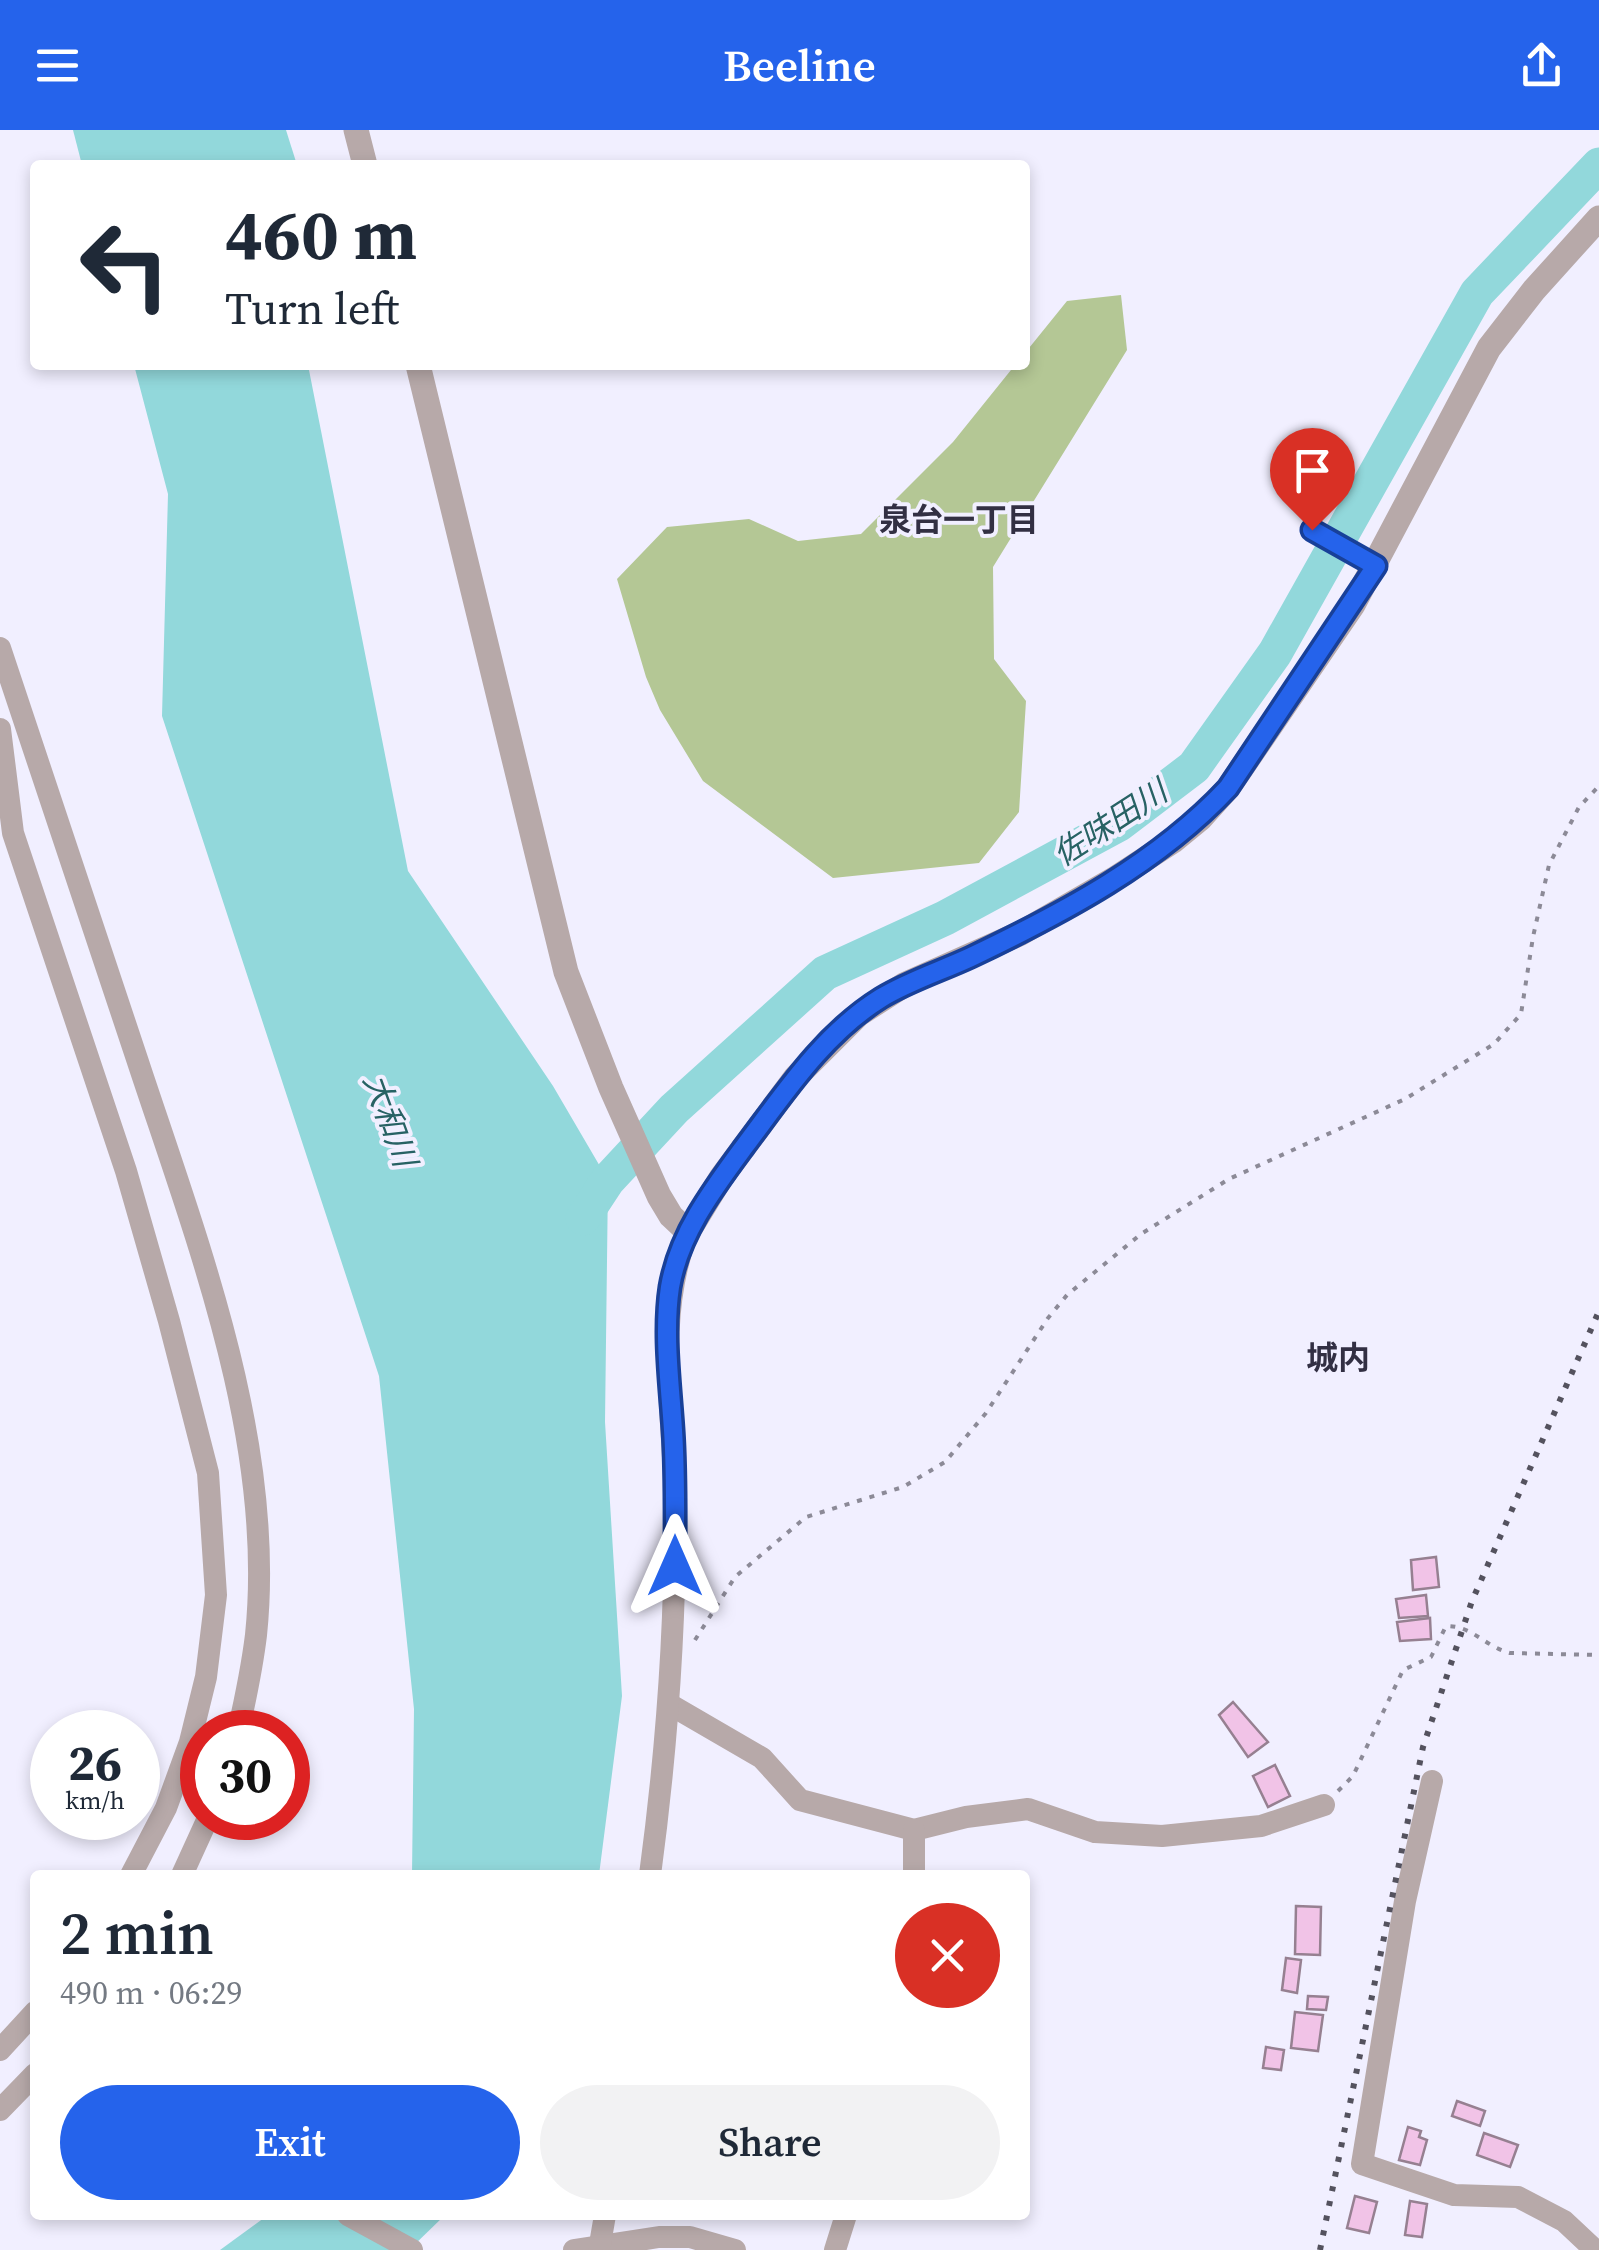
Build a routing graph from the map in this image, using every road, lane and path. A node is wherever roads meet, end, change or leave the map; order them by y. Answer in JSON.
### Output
{"nodes":[{"id":1,"x":356,"y":130,"type":"edge"},
{"id":2,"x":364,"y":160,"type":"edge"},
{"id":3,"x":1599,"y":218,"type":"edge"},
{"id":4,"x":419,"y":370,"type":"edge"},
{"id":5,"x":1312,"y":530,"type":"dead end"},
{"id":6,"x":1370,"y":563,"type":"junction"},
{"id":7,"x":2,"y":660,"type":"edge"},
{"id":8,"x":0,"y":730,"type":"edge"},
{"id":9,"x":1599,"y":786,"type":"edge"},
{"id":10,"x":688,"y":1232,"type":"junction"},
{"id":11,"x":693,"y":1643,"type":"dead end"},
{"id":12,"x":1599,"y":1655,"type":"edge"},
{"id":13,"x":669,"y":1704,"type":"junction"},
{"id":14,"x":242,"y":1710,"type":"edge"},
{"id":15,"x":1432,"y":1781,"type":"dead end"},
{"id":16,"x":1324,"y":1805,"type":"joint"},
{"id":17,"x":914,"y":1830,"type":"junction"},
{"id":18,"x":198,"y":1840,"type":"edge"},
{"id":19,"x":134,"y":1870,"type":"edge"},
{"id":20,"x":184,"y":1870,"type":"edge"},
{"id":21,"x":651,"y":1870,"type":"edge"},
{"id":22,"x":914,"y":1870,"type":"edge"},
{"id":23,"x":30,"y":2024,"type":"edge"},
{"id":24,"x":0,"y":2050,"type":"edge"},
{"id":25,"x":30,"y":2079,"type":"edge"},
{"id":26,"x":0,"y":2110,"type":"edge"},
{"id":27,"x":357,"y":2220,"type":"edge"},
{"id":28,"x":604,"y":2220,"type":"edge"},
{"id":29,"x":844,"y":2220,"type":"edge"},
{"id":30,"x":602,"y":2249,"type":"edge"},
{"id":31,"x":412,"y":2250,"type":"edge"},
{"id":32,"x":574,"y":2250,"type":"edge"},
{"id":33,"x":735,"y":2250,"type":"edge"},
{"id":34,"x":835,"y":2250,"type":"edge"},
{"id":35,"x":1595,"y":2250,"type":"edge"}],
"edges":[{"from":1,"to":2,"type":"street"},
{"from":3,"to":6,"type":"street"},
{"from":4,"to":10,"type":"street"},
{"from":5,"to":6,"type":"street"},
{"from":6,"to":10,"type":"street"},
{"from":7,"to":14,"type":"street"},
{"from":8,"to":19,"type":"street"},
{"from":9,"to":11,"type":"path"},
{"from":10,"to":13,"type":"street"},
{"from":12,"to":16,"type":"path"},
{"from":13,"to":17,"type":"street"},
{"from":13,"to":21,"type":"street"},
{"from":15,"to":35,"type":"street"},
{"from":16,"to":17,"type":"street"},
{"from":17,"to":22,"type":"street"},
{"from":18,"to":20,"type":"street"},
{"from":23,"to":24,"type":"street"},
{"from":25,"to":26,"type":"street"},
{"from":27,"to":31,"type":"street"},
{"from":28,"to":30,"type":"street"},
{"from":29,"to":34,"type":"street"},
{"from":30,"to":32,"type":"street"},
{"from":30,"to":33,"type":"street"}]}
